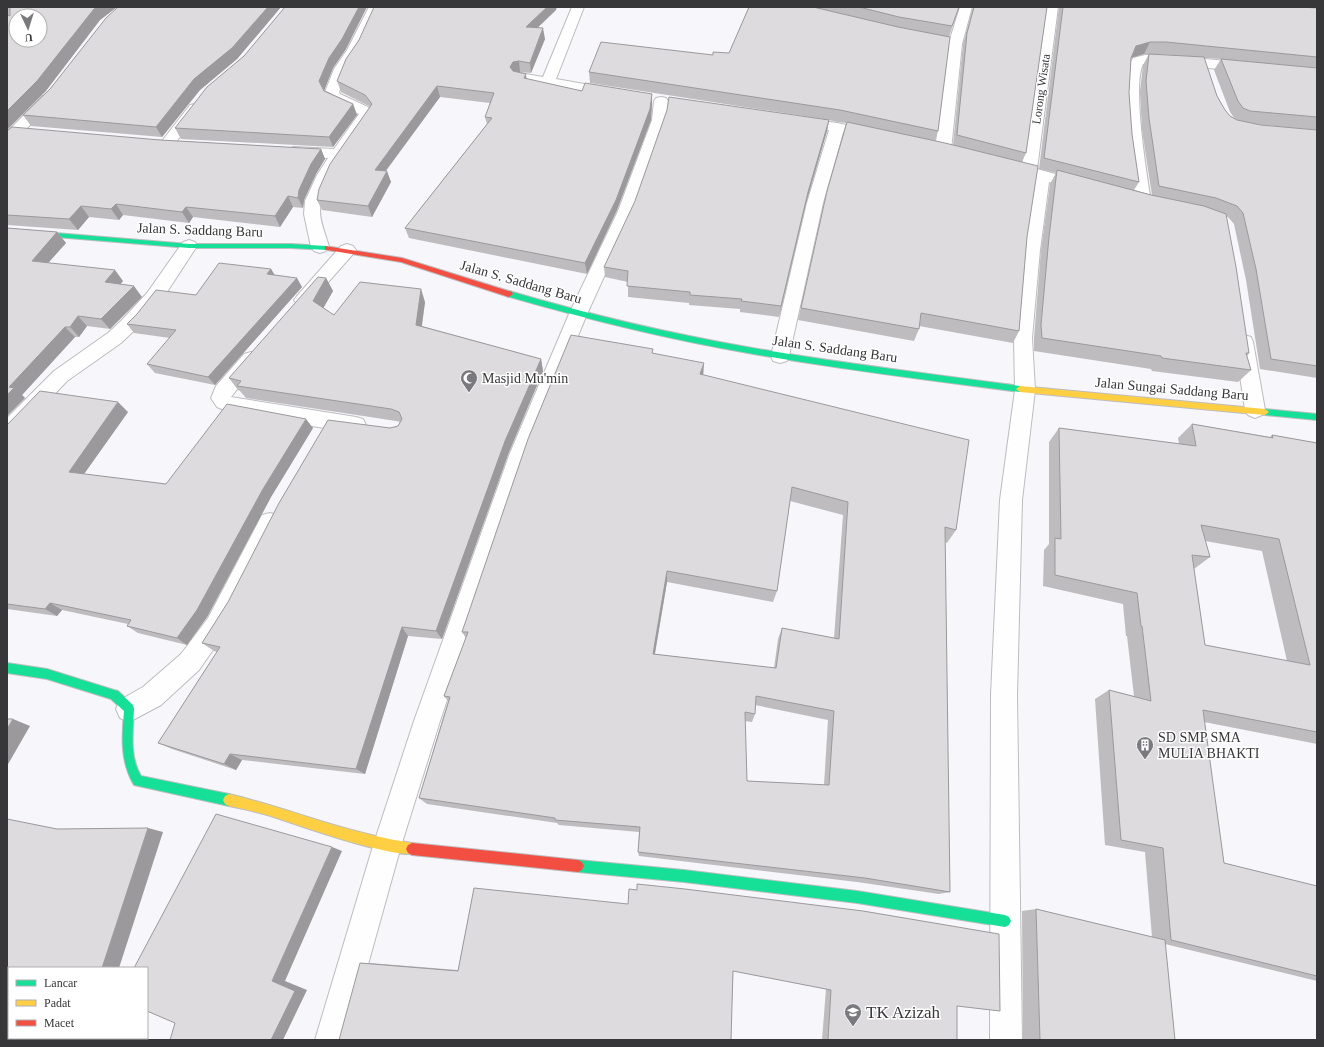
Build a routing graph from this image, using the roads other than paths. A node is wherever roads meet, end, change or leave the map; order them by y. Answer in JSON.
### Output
{"nodes":[{"id":1,"x":375,"y":7,"type":"edge"},
{"id":2,"x":578,"y":7,"type":"edge"},
{"id":3,"x":966,"y":7,"type":"edge"},
{"id":4,"x":1052,"y":7,"type":"edge"},
{"id":5,"x":904,"y":34,"type":"edge"},
{"id":6,"x":955,"y":44,"type":"junction"},
{"id":7,"x":1258,"y":69,"type":"edge"},
{"id":8,"x":520,"y":77,"type":"edge"},
{"id":9,"x":547,"y":83,"type":"junction"},
{"id":10,"x":55,"y":91,"type":"edge"},
{"id":11,"x":624,"y":95,"type":"edge"},
{"id":12,"x":201,"y":100,"type":"edge"},
{"id":13,"x":661,"y":101,"type":"edge"},
{"id":14,"x":784,"y":120,"type":"edge"},
{"id":15,"x":837,"y":127,"type":"junction"},
{"id":16,"x":33,"y":132,"type":"edge"},
{"id":17,"x":12,"y":136,"type":"edge"},
{"id":18,"x":890,"y":138,"type":"edge"},
{"id":19,"x":151,"y":143,"type":"edge"},
{"id":20,"x":167,"y":144,"type":"junction"},
{"id":21,"x":182,"y":145,"type":"edge"},
{"id":22,"x":928,"y":146,"type":"edge"},
{"id":23,"x":276,"y":150,"type":"edge"},
{"id":24,"x":943,"y":150,"type":"junction"},
{"id":25,"x":958,"y":153,"type":"edge"},
{"id":26,"x":338,"y":154,"type":"junction"},
{"id":27,"x":995,"y":163,"type":"edge"},
{"id":28,"x":1035,"y":173,"type":"junction"},
{"id":29,"x":1097,"y":190,"type":"edge"},
{"id":30,"x":1142,"y":202,"type":"edge"},
{"id":31,"x":7,"y":231,"type":"edge"},
{"id":32,"x":189,"y":246,"type":"junction"},
{"id":33,"x":320,"y":246,"type":"junction"},
{"id":34,"x":347,"y":250,"type":"junction"},
{"id":35,"x":578,"y":314,"type":"junction"},
{"id":36,"x":289,"y":315,"type":"edge"},
{"id":37,"x":1242,"y":323,"type":"edge"},
{"id":38,"x":263,"y":345,"type":"edge"},
{"id":39,"x":780,"y":356,"type":"junction"},
{"id":40,"x":1024,"y":390,"type":"junction"},
{"id":41,"x":1255,"y":410,"type":"junction"},
{"id":42,"x":1317,"y":417,"type":"edge"},
{"id":43,"x":329,"y":421,"type":"junction"},
{"id":44,"x":372,"y":427,"type":"edge"},
{"id":45,"x":7,"y":432,"type":"edge"},
{"id":46,"x":318,"y":440,"type":"edge"},
{"id":47,"x":280,"y":504,"type":"edge"},
{"id":48,"x":7,"y":668,"type":"edge"},
{"id":49,"x":129,"y":708,"type":"junction"},
{"id":50,"x":387,"y":846,"type":"junction"},
{"id":51,"x":1005,"y":921,"type":"junction"},
{"id":52,"x":331,"y":1040,"type":"edge"},
{"id":53,"x":1006,"y":1040,"type":"edge"}],
"edges":[{"from":1,"to":26,"type":"street"},
{"from":2,"to":9,"type":"street"},
{"from":3,"to":6,"type":"street"},
{"from":4,"to":28,"type":"street","name":"Lorong Wisata"},
{"from":5,"to":6,"type":"street"},
{"from":6,"to":24,"type":"street"},
{"from":7,"to":30,"type":"street"},
{"from":8,"to":9,"type":"street"},
{"from":9,"to":11,"type":"street"},
{"from":10,"to":17,"type":"street"},
{"from":12,"to":20,"type":"street"},
{"from":13,"to":35,"type":"street"},
{"from":14,"to":15,"type":"street"},
{"from":15,"to":18,"type":"street"},
{"from":15,"to":39,"type":"street"},
{"from":16,"to":17,"type":"street"},
{"from":19,"to":20,"type":"street"},
{"from":20,"to":21,"type":"street"},
{"from":22,"to":24,"type":"street"},
{"from":23,"to":26,"type":"street"},
{"from":24,"to":25,"type":"street"},
{"from":26,"to":33,"type":"street"},
{"from":27,"to":28,"type":"street"},
{"from":28,"to":29,"type":"street"},
{"from":28,"to":40,"type":"street","name":"Lorong Wisata"},
{"from":31,"to":32,"type":"main road","name":"Jalan S. Saddang Baru"},
{"from":32,"to":33,"type":"main road","name":"Jalan S. Saddang Baru"},
{"from":32,"to":45,"type":"street"},
{"from":33,"to":34,"type":"main road","name":"Jalan S. Saddang Baru"},
{"from":34,"to":35,"type":"main road","name":"Jalan S. Saddang Baru"},
{"from":34,"to":36,"type":"street"},
{"from":35,"to":39,"type":"main road","name":"Jalan S. Saddang Baru"},
{"from":35,"to":50,"type":"street"},
{"from":37,"to":41,"type":"street"},
{"from":38,"to":43,"type":"street"},
{"from":39,"to":40,"type":"main road","name":"Jalan S. Saddang Baru"},
{"from":40,"to":41,"type":"main road","name":"Jalan Sungai Saddang Baru"},
{"from":40,"to":51,"type":"street","name":"Lorong Wisata"},
{"from":41,"to":42,"type":"main road","name":"Jalan Sungai Saddang Baru"},
{"from":43,"to":44,"type":"street"},
{"from":43,"to":46,"type":"street"},
{"from":47,"to":49,"type":"street"},
{"from":48,"to":49,"type":"main road"},
{"from":49,"to":50,"type":"main road"},
{"from":50,"to":51,"type":"main road"},
{"from":50,"to":52,"type":"street"},
{"from":51,"to":53,"type":"street","name":"Lorong Wisata"}]}
